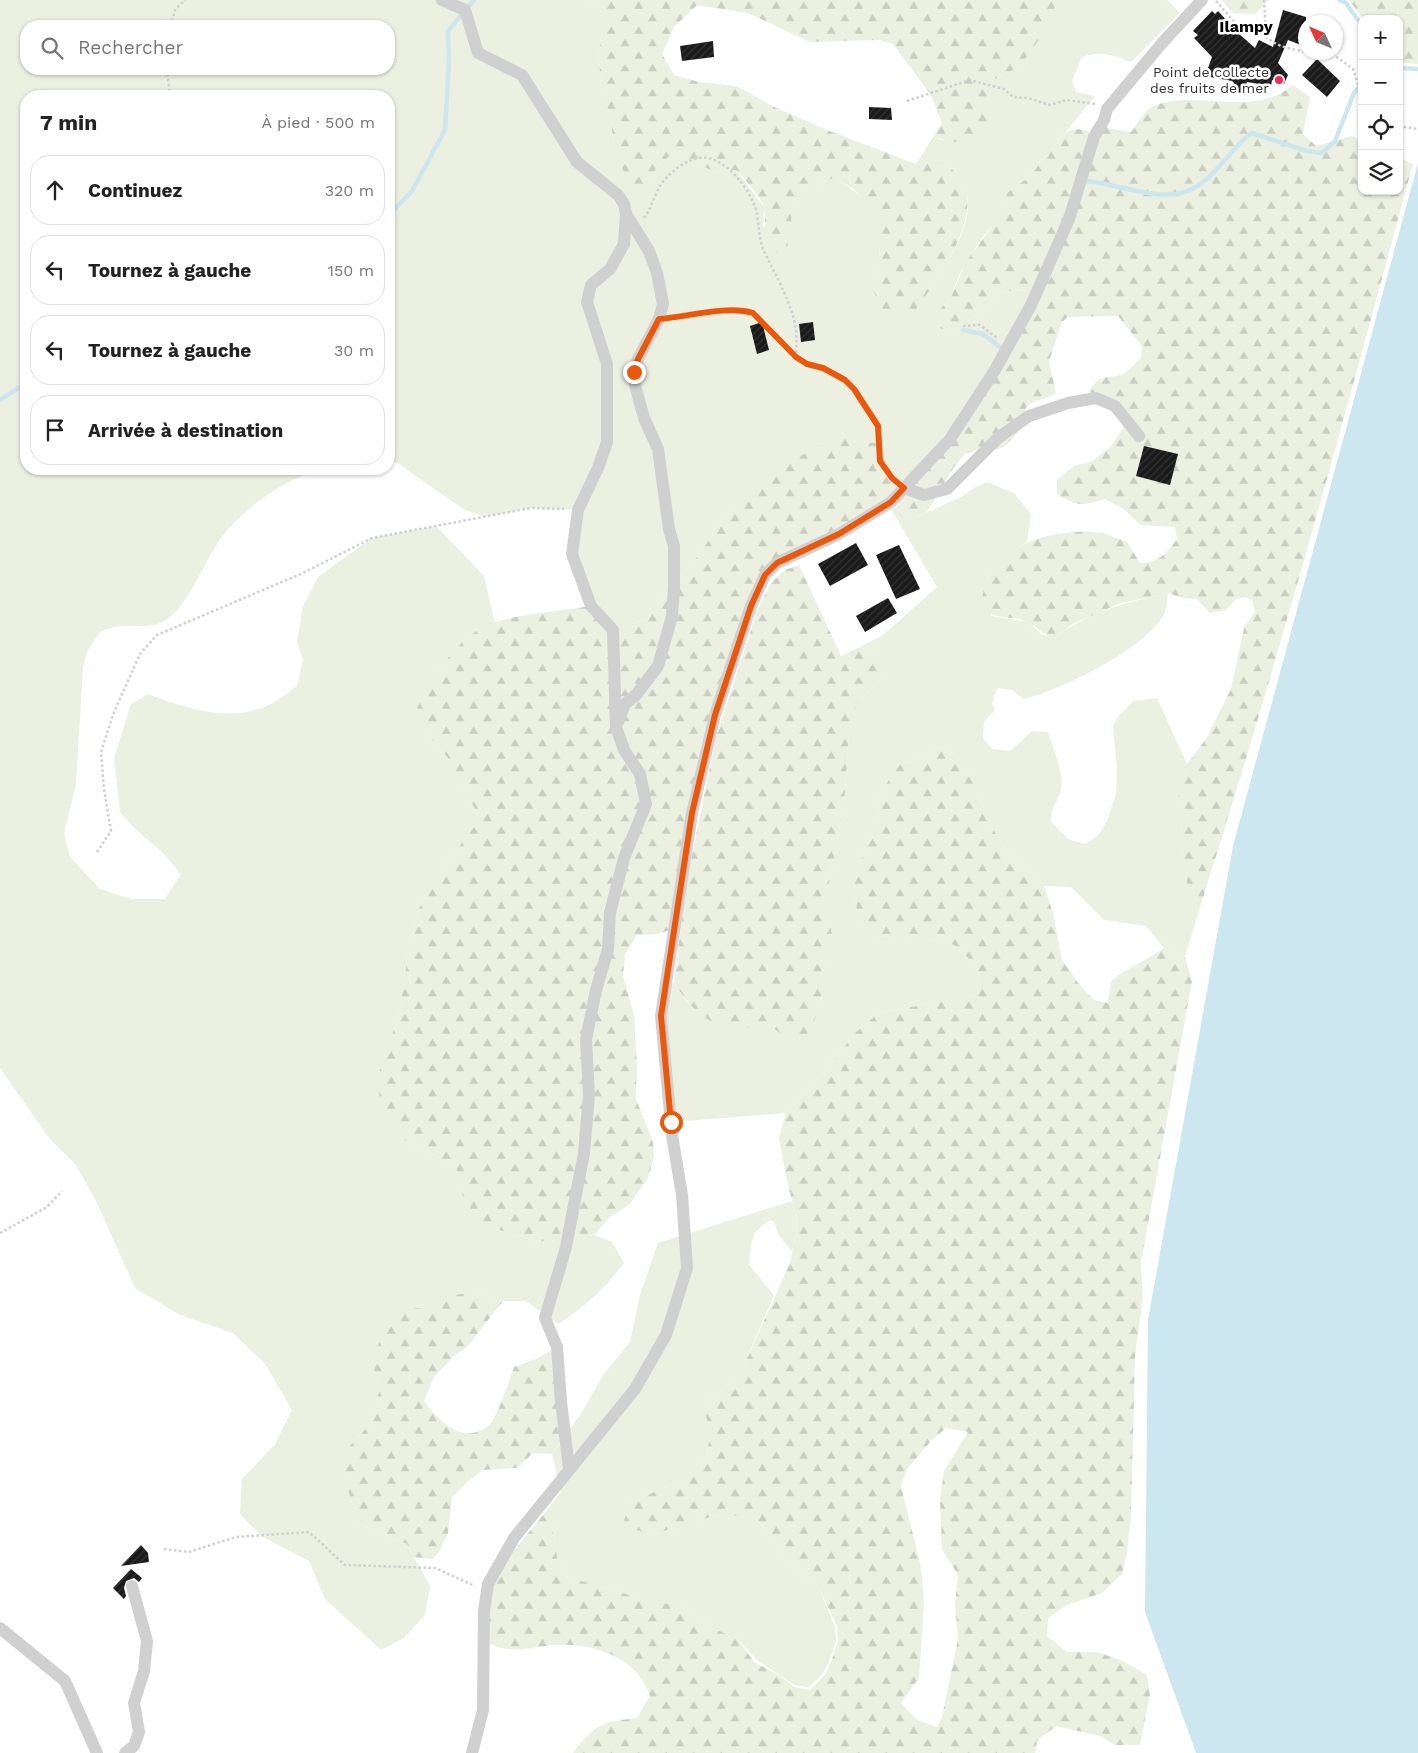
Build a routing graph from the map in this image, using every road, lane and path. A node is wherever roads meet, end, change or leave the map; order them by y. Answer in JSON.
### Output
{"nodes":[{"id":1,"x":185,"y":0,"type":"edge"},
{"id":2,"x":442,"y":0,"type":"edge"},
{"id":3,"x":1202,"y":0,"type":"edge"},
{"id":4,"x":1216,"y":0,"type":"edge"},
{"id":5,"x":1264,"y":0,"type":"edge"},
{"id":6,"x":172,"y":20,"type":"edge"},
{"id":7,"x":1266,"y":35,"type":"junction"},
{"id":8,"x":1298,"y":50,"type":"edge"},
{"id":9,"x":1342,"y":60,"type":"edge"},
{"id":10,"x":168,"y":75,"type":"edge"},
{"id":11,"x":1358,"y":89,"type":"edge"},
{"id":12,"x":169,"y":90,"type":"edge"},
{"id":13,"x":907,"y":102,"type":"dead end"},
{"id":14,"x":1107,"y":109,"type":"junction"},
{"id":15,"x":1403,"y":127,"type":"edge"},
{"id":16,"x":1418,"y":129,"type":"edge"},
{"id":17,"x":626,"y":214,"type":"junction"},
{"id":18,"x":635,"y":228,"type":"junction"},
{"id":19,"x":659,"y":319,"type":"junction"},
{"id":20,"x":963,"y":326,"type":"dead end"},
{"id":21,"x":1008,"y":347,"type":"junction"},
{"id":22,"x":796,"y":357,"type":"junction"},
{"id":23,"x":1139,"y":436,"type":"dead end"},
{"id":24,"x":904,"y":488,"type":"junction"},
{"id":25,"x":578,"y":510,"type":"junction"},
{"id":26,"x":616,"y":727,"type":"junction"},
{"id":27,"x":97,"y":852,"type":"dead end"},
{"id":28,"x":62,"y":1191,"type":"dead end"},
{"id":29,"x":0,"y":1233,"type":"edge"},
{"id":30,"x":570,"y":1468,"type":"junction"},
{"id":31,"x":164,"y":1549,"type":"dead end"},
{"id":32,"x":132,"y":1586,"type":"dead end"},
{"id":33,"x":486,"y":1593,"type":"junction"},
{"id":34,"x":0,"y":1628,"type":"edge"},
{"id":35,"x":97,"y":1753,"type":"edge"},
{"id":36,"x":125,"y":1753,"type":"edge"},
{"id":37,"x":472,"y":1753,"type":"edge"}],
"edges":[{"from":1,"to":6,"type":"path"},
{"from":2,"to":17,"type":"street"},
{"from":3,"to":14,"type":"street"},
{"from":4,"to":7,"type":"path"},
{"from":5,"to":7,"type":"path"},
{"from":7,"to":8,"type":"path"},
{"from":9,"to":11,"type":"path"},
{"from":10,"to":12,"type":"path"},
{"from":13,"to":14,"type":"path"},
{"from":14,"to":21,"type":"street"},
{"from":15,"to":16,"type":"path"},
{"from":17,"to":18,"type":"street"},
{"from":17,"to":25,"type":"street"},
{"from":18,"to":19,"type":"street"},
{"from":18,"to":22,"type":"path"},
{"from":19,"to":22,"type":"path"},
{"from":19,"to":26,"type":"street"},
{"from":20,"to":21,"type":"path"},
{"from":21,"to":24,"type":"street"},
{"from":22,"to":24,"type":"path"},
{"from":23,"to":24,"type":"street"},
{"from":24,"to":30,"type":"street"},
{"from":25,"to":26,"type":"street"},
{"from":25,"to":27,"type":"path"},
{"from":26,"to":30,"type":"street"},
{"from":28,"to":29,"type":"path"},
{"from":30,"to":33,"type":"street"},
{"from":31,"to":33,"type":"path"},
{"from":32,"to":36,"type":"street"},
{"from":33,"to":37,"type":"street"},
{"from":34,"to":35,"type":"street"}]}
